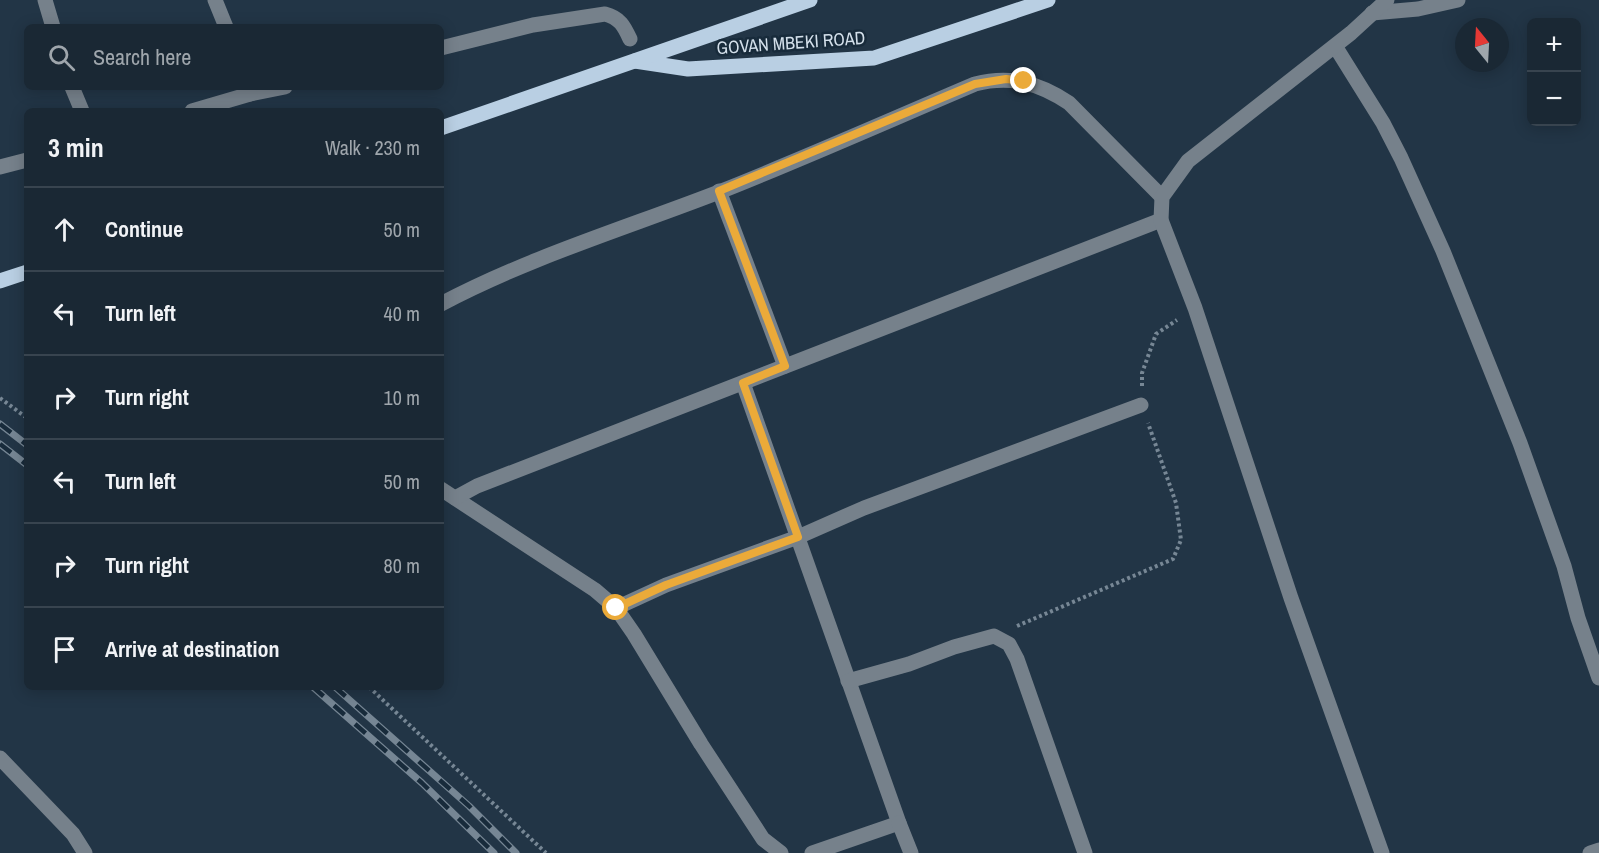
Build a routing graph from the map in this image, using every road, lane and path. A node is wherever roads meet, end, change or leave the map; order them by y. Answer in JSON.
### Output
{"nodes":[{"id":1,"x":45,"y":0,"type":"edge"},
{"id":2,"x":215,"y":0,"type":"edge"},
{"id":3,"x":810,"y":0,"type":"edge"},
{"id":4,"x":1048,"y":0,"type":"edge"},
{"id":5,"x":1387,"y":0,"type":"edge"},
{"id":6,"x":1458,"y":0,"type":"edge"},
{"id":7,"x":1372,"y":13,"type":"junction"},
{"id":8,"x":52,"y":24,"type":"edge"},
{"id":9,"x":225,"y":24,"type":"edge"},
{"id":10,"x":630,"y":39,"type":"dead end"},
{"id":11,"x":1335,"y":46,"type":"junction"},
{"id":12,"x":444,"y":47,"type":"edge"},
{"id":13,"x":635,"y":61,"type":"junction"},
{"id":14,"x":73,"y":90,"type":"edge"},
{"id":15,"x":249,"y":90,"type":"edge"},
{"id":16,"x":81,"y":108,"type":"edge"},
{"id":17,"x":200,"y":108,"type":"edge"},
{"id":18,"x":444,"y":127,"type":"edge"},
{"id":19,"x":24,"y":161,"type":"edge"},
{"id":20,"x":0,"y":167,"type":"edge"},
{"id":21,"x":719,"y":191,"type":"junction"},
{"id":22,"x":1162,"y":197,"type":"junction"},
{"id":23,"x":1161,"y":220,"type":"junction"},
{"id":24,"x":24,"y":273,"type":"edge"},
{"id":25,"x":0,"y":281,"type":"edge"},
{"id":26,"x":444,"y":303,"type":"edge"},
{"id":27,"x":1196,"y":308,"type":"junction"},
{"id":28,"x":785,"y":366,"type":"junction"},
{"id":29,"x":743,"y":383,"type":"junction"},
{"id":30,"x":0,"y":398,"type":"edge"},
{"id":31,"x":1141,"y":405,"type":"junction"},
{"id":32,"x":24,"y":416,"type":"edge"},
{"id":33,"x":444,"y":491,"type":"edge"},
{"id":34,"x":455,"y":498,"type":"junction"},
{"id":35,"x":798,"y":537,"type":"junction"},
{"id":36,"x":616,"y":608,"type":"junction"},
{"id":37,"x":994,"y":636,"type":"junction"},
{"id":38,"x":1599,"y":678,"type":"edge"},
{"id":39,"x":848,"y":681,"type":"junction"},
{"id":40,"x":372,"y":690,"type":"edge"},
{"id":41,"x":0,"y":758,"type":"edge"},
{"id":42,"x":899,"y":823,"type":"junction"},
{"id":43,"x":1599,"y":850,"type":"edge"},
{"id":44,"x":85,"y":853,"type":"edge"},
{"id":45,"x":546,"y":853,"type":"edge"},
{"id":46,"x":781,"y":853,"type":"edge"},
{"id":47,"x":812,"y":853,"type":"edge"},
{"id":48,"x":911,"y":853,"type":"edge"},
{"id":49,"x":1085,"y":853,"type":"edge"},
{"id":50,"x":1382,"y":853,"type":"edge"},
{"id":51,"x":1590,"y":853,"type":"edge"}],
"edges":[{"from":1,"to":8,"type":"street"},
{"from":2,"to":9,"type":"street"},
{"from":3,"to":13,"type":"main road","name":"GOVAN MBEKI ROAD"},
{"from":4,"to":13,"type":"main road","name":"GOVAN MBEKI ROAD"},
{"from":5,"to":7,"type":"street"},
{"from":6,"to":7,"type":"street"},
{"from":7,"to":11,"type":"street"},
{"from":10,"to":12,"type":"street"},
{"from":11,"to":22,"type":"street"},
{"from":11,"to":38,"type":"street"},
{"from":13,"to":18,"type":"main road","name":"GOVAN MBEKI ROAD"},
{"from":14,"to":16,"type":"street"},
{"from":15,"to":17,"type":"street"},
{"from":19,"to":20,"type":"street"},
{"from":21,"to":22,"type":"street"},
{"from":21,"to":26,"type":"street"},
{"from":21,"to":28,"type":"street"},
{"from":22,"to":23,"type":"street"},
{"from":23,"to":27,"type":"street"},
{"from":23,"to":28,"type":"street"},
{"from":24,"to":25,"type":"main road"},
{"from":27,"to":31,"type":"path"},
{"from":27,"to":50,"type":"street"},
{"from":28,"to":29,"type":"street"},
{"from":29,"to":34,"type":"street"},
{"from":29,"to":35,"type":"street"},
{"from":30,"to":32,"type":"path"},
{"from":31,"to":35,"type":"street"},
{"from":31,"to":37,"type":"path"},
{"from":33,"to":34,"type":"street"},
{"from":34,"to":36,"type":"street"},
{"from":35,"to":36,"type":"street"},
{"from":35,"to":39,"type":"street"},
{"from":36,"to":46,"type":"street"},
{"from":37,"to":39,"type":"street"},
{"from":37,"to":49,"type":"street"},
{"from":39,"to":42,"type":"street"},
{"from":40,"to":45,"type":"path"},
{"from":41,"to":44,"type":"street"},
{"from":42,"to":47,"type":"street"},
{"from":42,"to":48,"type":"street"},
{"from":43,"to":51,"type":"street"}]}
